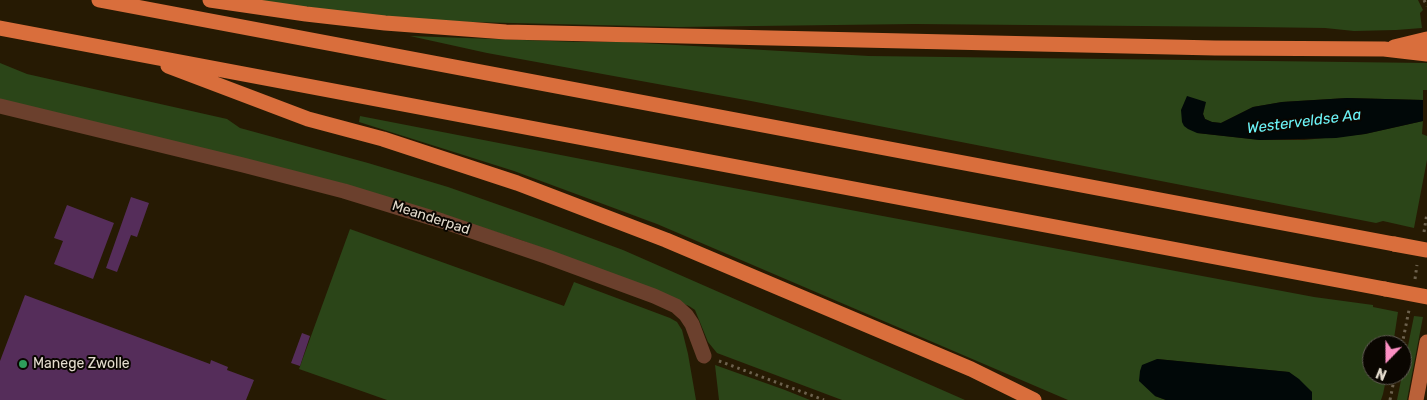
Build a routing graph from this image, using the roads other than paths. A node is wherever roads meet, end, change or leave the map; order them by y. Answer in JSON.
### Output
{"nodes":[{"id":1,"x":99,"y":0,"type":"edge"},
{"id":2,"x":210,"y":0,"type":"edge"},
{"id":3,"x":0,"y":28,"type":"edge"},
{"id":4,"x":1427,"y":39,"type":"edge"},
{"id":5,"x":1384,"y":49,"type":"junction"},
{"id":6,"x":129,"y":52,"type":"junction"},
{"id":7,"x":1427,"y":54,"type":"edge"},
{"id":8,"x":0,"y":106,"type":"edge"},
{"id":9,"x":1427,"y":250,"type":"edge"},
{"id":10,"x":1427,"y":297,"type":"edge"},
{"id":11,"x":1427,"y":342,"type":"edge"},
{"id":12,"x":704,"y":356,"type":"road end"},
{"id":13,"x":1034,"y":400,"type":"edge"},
{"id":14,"x":1416,"y":400,"type":"edge"}],
"edges":[{"from":1,"to":9,"type":"highway","bridge":true},
{"from":2,"to":5,"type":"highway"},
{"from":3,"to":6,"type":"highway"},
{"from":4,"to":5,"type":"highway"},
{"from":5,"to":7,"type":"highway"},
{"from":6,"to":10,"type":"highway","bridge":true},
{"from":6,"to":13,"type":"highway"},
{"from":8,"to":12,"type":"street","name":"Meanderpad"},
{"from":11,"to":14,"type":"main road"}]}
